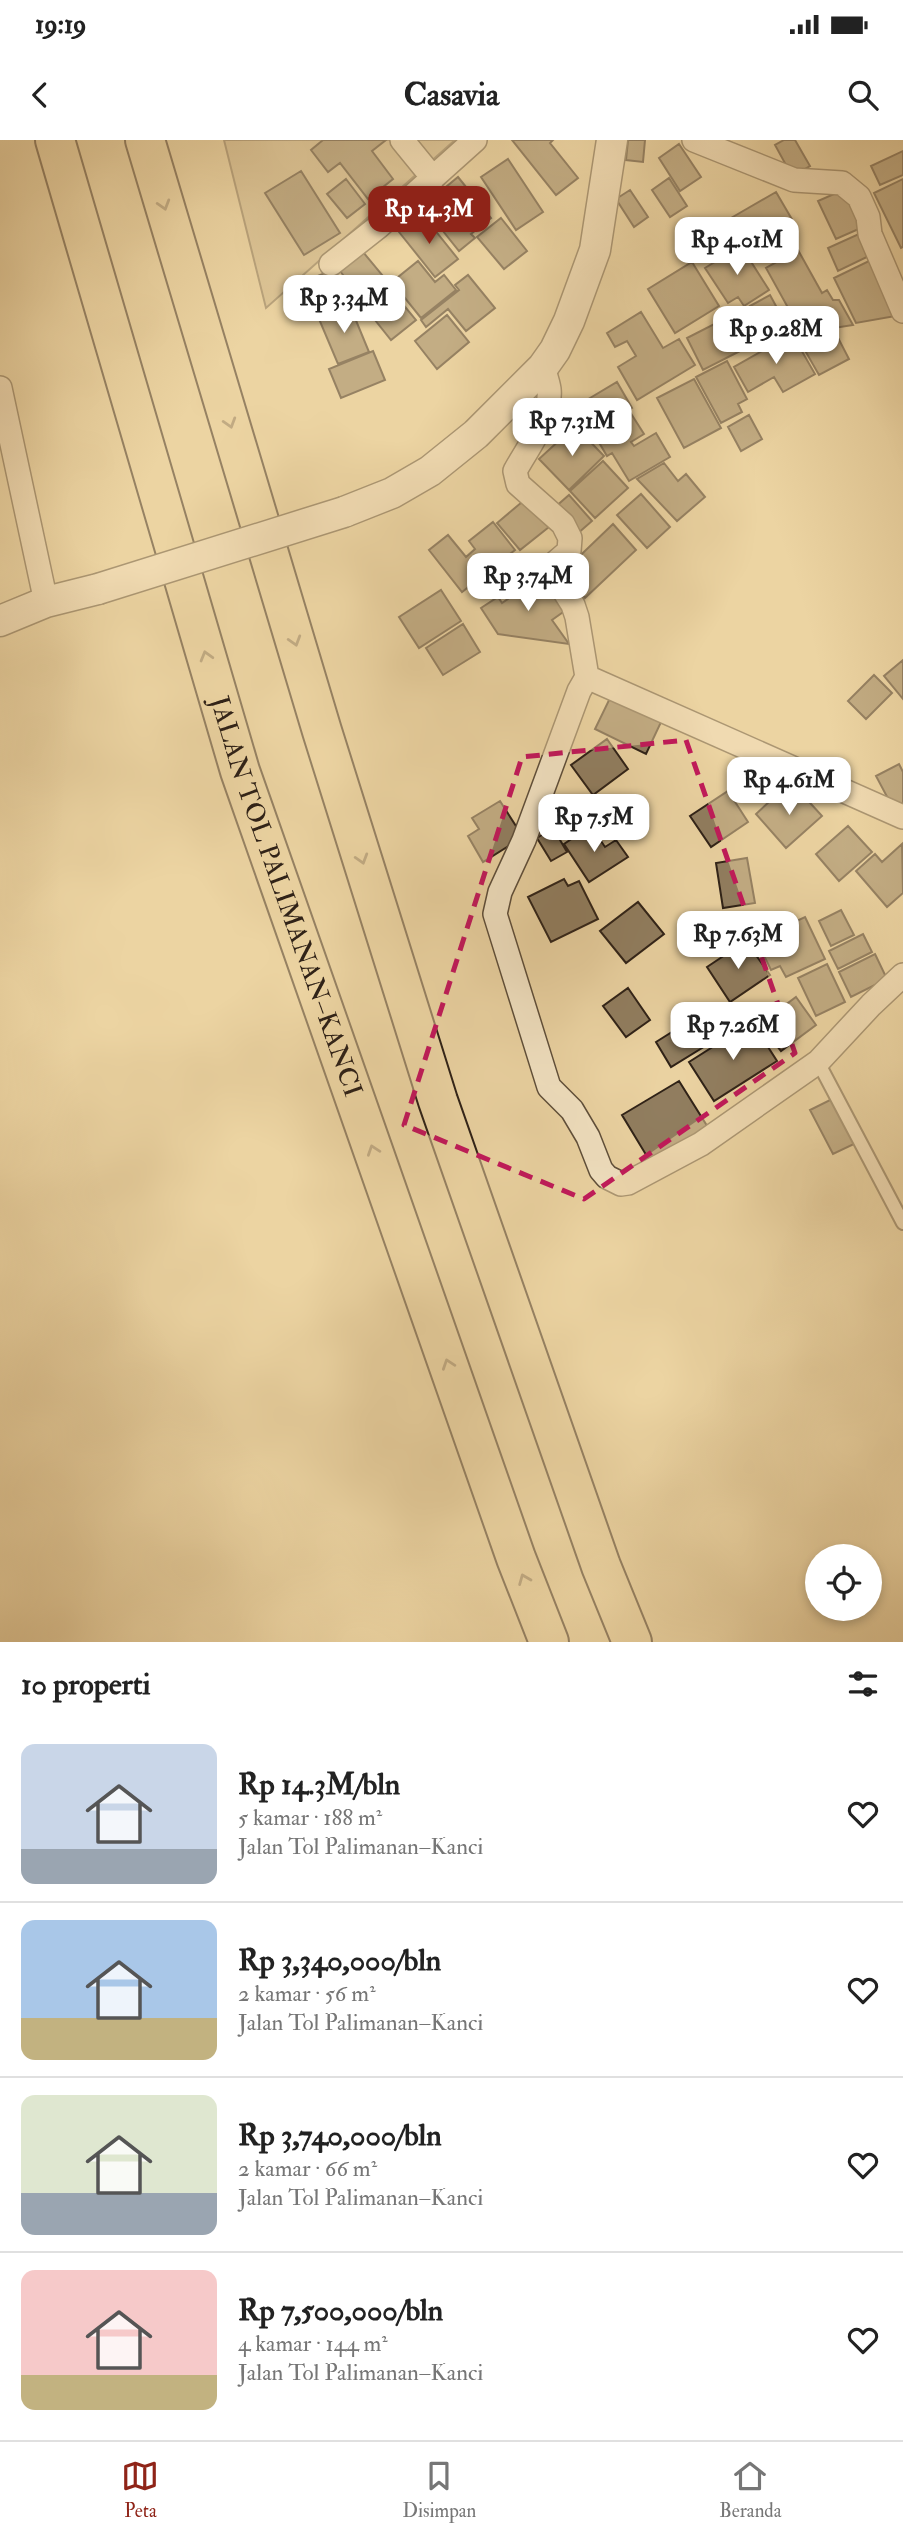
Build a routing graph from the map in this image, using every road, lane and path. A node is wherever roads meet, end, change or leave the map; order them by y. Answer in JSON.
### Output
{"nodes":[{"id":1,"x":55,"y":140,"type":"edge"},
{"id":2,"x":145,"y":140,"type":"edge"},
{"id":3,"x":402,"y":140,"type":"edge"},
{"id":4,"x":475,"y":140,"type":"edge"},
{"id":5,"x":612,"y":140,"type":"edge"},
{"id":6,"x":694,"y":140,"type":"edge"},
{"id":7,"x":433,"y":178,"type":"junction"},
{"id":8,"x":331,"y":264,"type":"dead end"},
{"id":9,"x":903,"y":311,"type":"edge"},
{"id":10,"x":542,"y":367,"type":"junction"},
{"id":11,"x":0,"y":388,"type":"edge"},
{"id":12,"x":46,"y":602,"type":"junction"},
{"id":13,"x":0,"y":621,"type":"edge"},
{"id":14,"x":587,"y":677,"type":"junction"},
{"id":15,"x":903,"y":817,"type":"edge"},
{"id":16,"x":903,"y":975,"type":"edge"},
{"id":17,"x":818,"y":1062,"type":"junction"},
{"id":18,"x":903,"y":1223,"type":"edge"},
{"id":19,"x":549,"y":1642,"type":"edge"},
{"id":20,"x":632,"y":1642,"type":"edge"}],
"edges":[{"from":19,"to":1,"type":"highway","name":"JALAN TOL PALIMANAN–KANCI","one_way":true},
{"from":2,"to":20,"type":"highway","one_way":true},
{"from":3,"to":7,"type":"street"},
{"from":4,"to":7,"type":"street"},
{"from":5,"to":10,"type":"street"},
{"from":6,"to":9,"type":"street"},
{"from":7,"to":8,"type":"street"},
{"from":10,"to":12,"type":"street","bridge":true},
{"from":10,"to":14,"type":"street"},
{"from":11,"to":12,"type":"street"},
{"from":12,"to":13,"type":"street"},
{"from":14,"to":15,"type":"street"},
{"from":14,"to":17,"type":"street"},
{"from":16,"to":17,"type":"street"},
{"from":17,"to":18,"type":"lane"}]}
